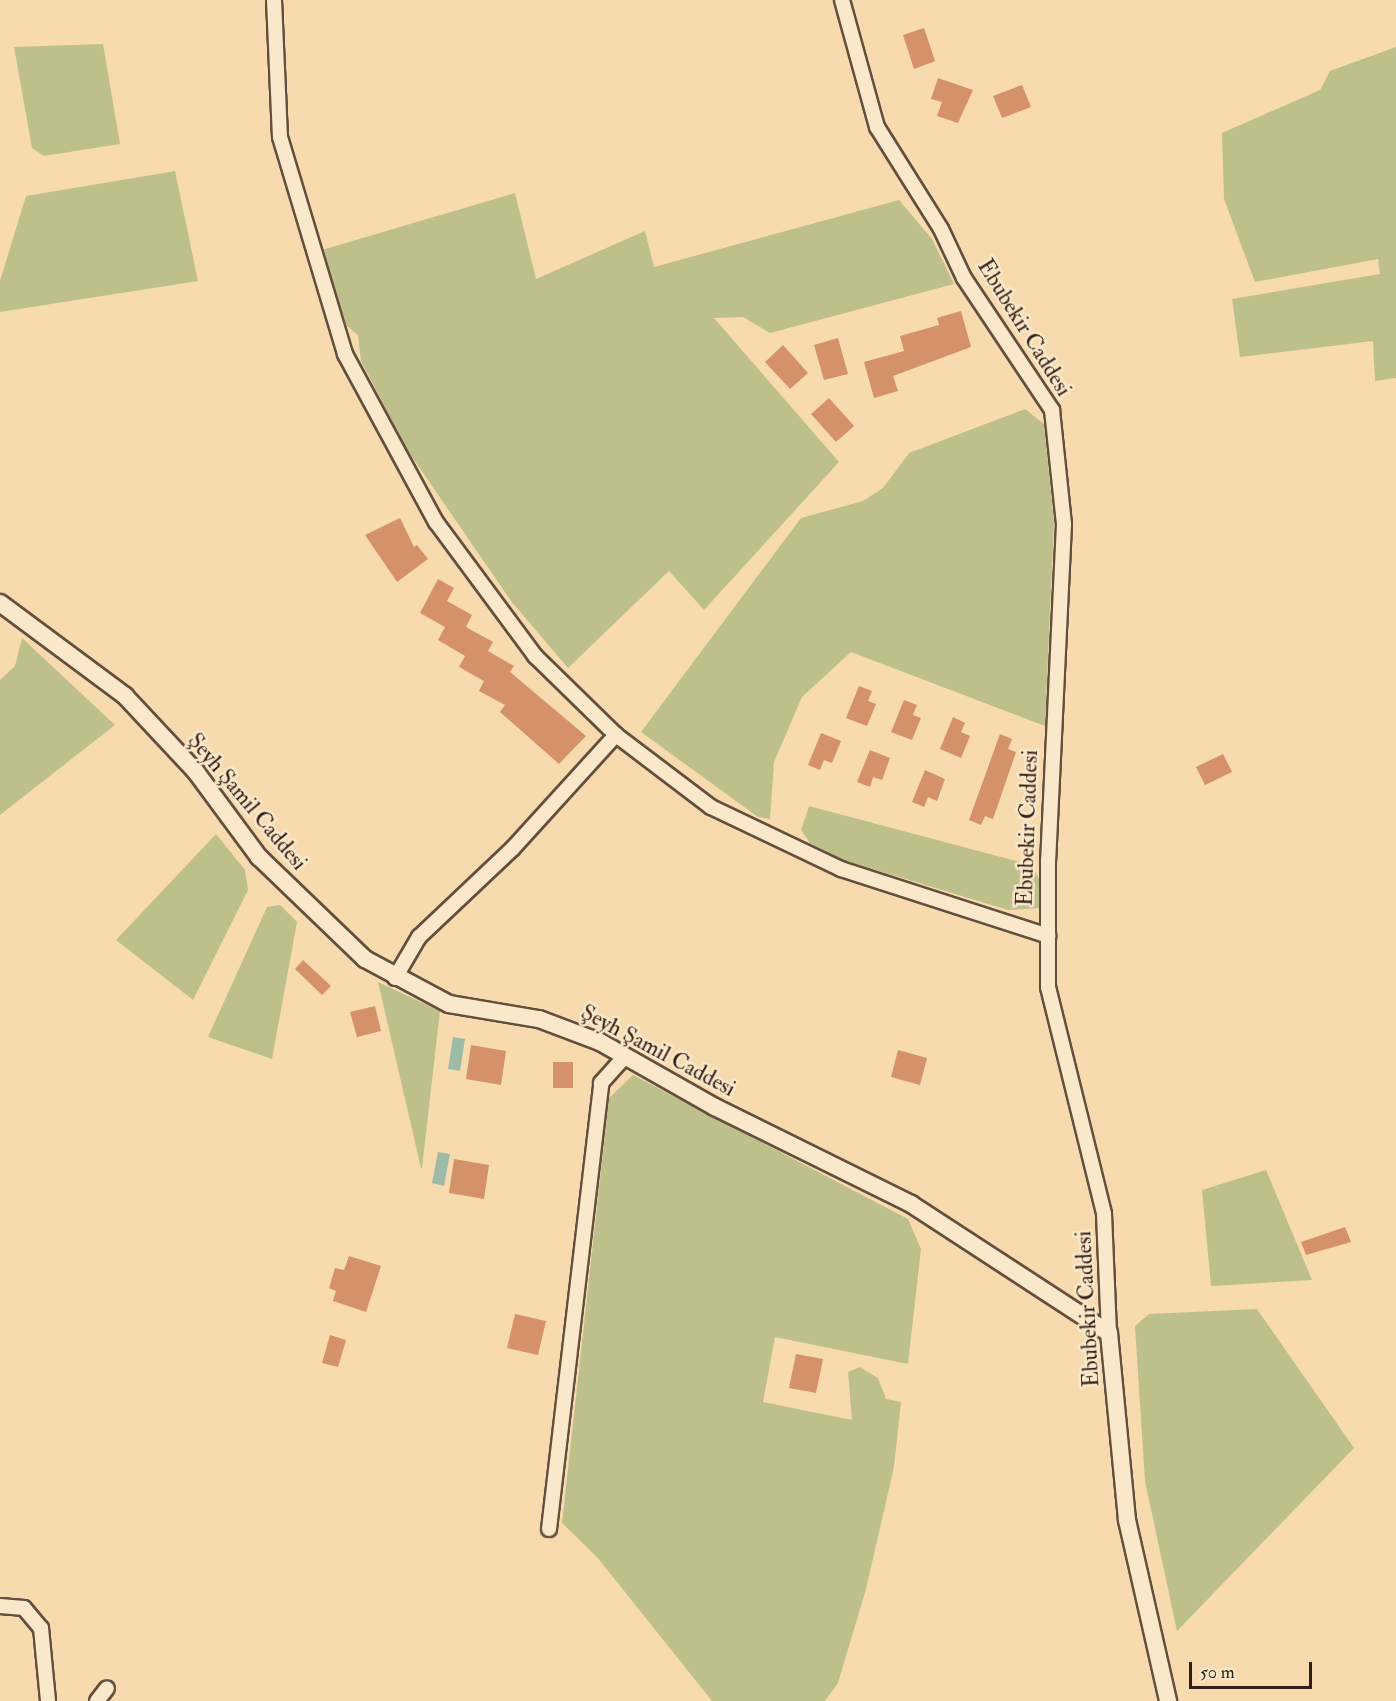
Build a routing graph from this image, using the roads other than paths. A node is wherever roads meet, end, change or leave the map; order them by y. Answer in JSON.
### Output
{"nodes":[{"id":1,"x":274,"y":0,"type":"edge"},
{"id":2,"x":842,"y":0,"type":"edge"},
{"id":3,"x":0,"y":603,"type":"edge"},
{"id":4,"x":616,"y":735,"type":"junction"},
{"id":5,"x":1048,"y":936,"type":"junction"},
{"id":6,"x":395,"y":978,"type":"junction"},
{"id":7,"x":625,"y":1056,"type":"junction"},
{"id":8,"x":1109,"y":1333,"type":"junction"},
{"id":9,"x":549,"y":1529,"type":"dead end"},
{"id":10,"x":0,"y":1606,"type":"edge"},
{"id":11,"x":107,"y":1688,"type":"dead end"},
{"id":12,"x":48,"y":1701,"type":"edge"},
{"id":13,"x":97,"y":1701,"type":"edge"},
{"id":14,"x":1168,"y":1701,"type":"edge"}],
"edges":[{"from":1,"to":4,"type":"street"},
{"from":2,"to":5,"type":"street","name":"Ebubekir Caddesi"},
{"from":3,"to":6,"type":"street","name":"Şeyh Şamil Caddesi"},
{"from":4,"to":5,"type":"street"},
{"from":4,"to":6,"type":"street"},
{"from":5,"to":8,"type":"street","name":"Ebubekir Caddesi"},
{"from":6,"to":7,"type":"street","name":"Şeyh Şamil Caddesi"},
{"from":7,"to":8,"type":"street","name":"Şeyh Şamil Caddesi"},
{"from":7,"to":9,"type":"street"},
{"from":8,"to":14,"type":"street","name":"Ebubekir Caddesi"},
{"from":10,"to":12,"type":"street"},
{"from":11,"to":13,"type":"street"}]}
